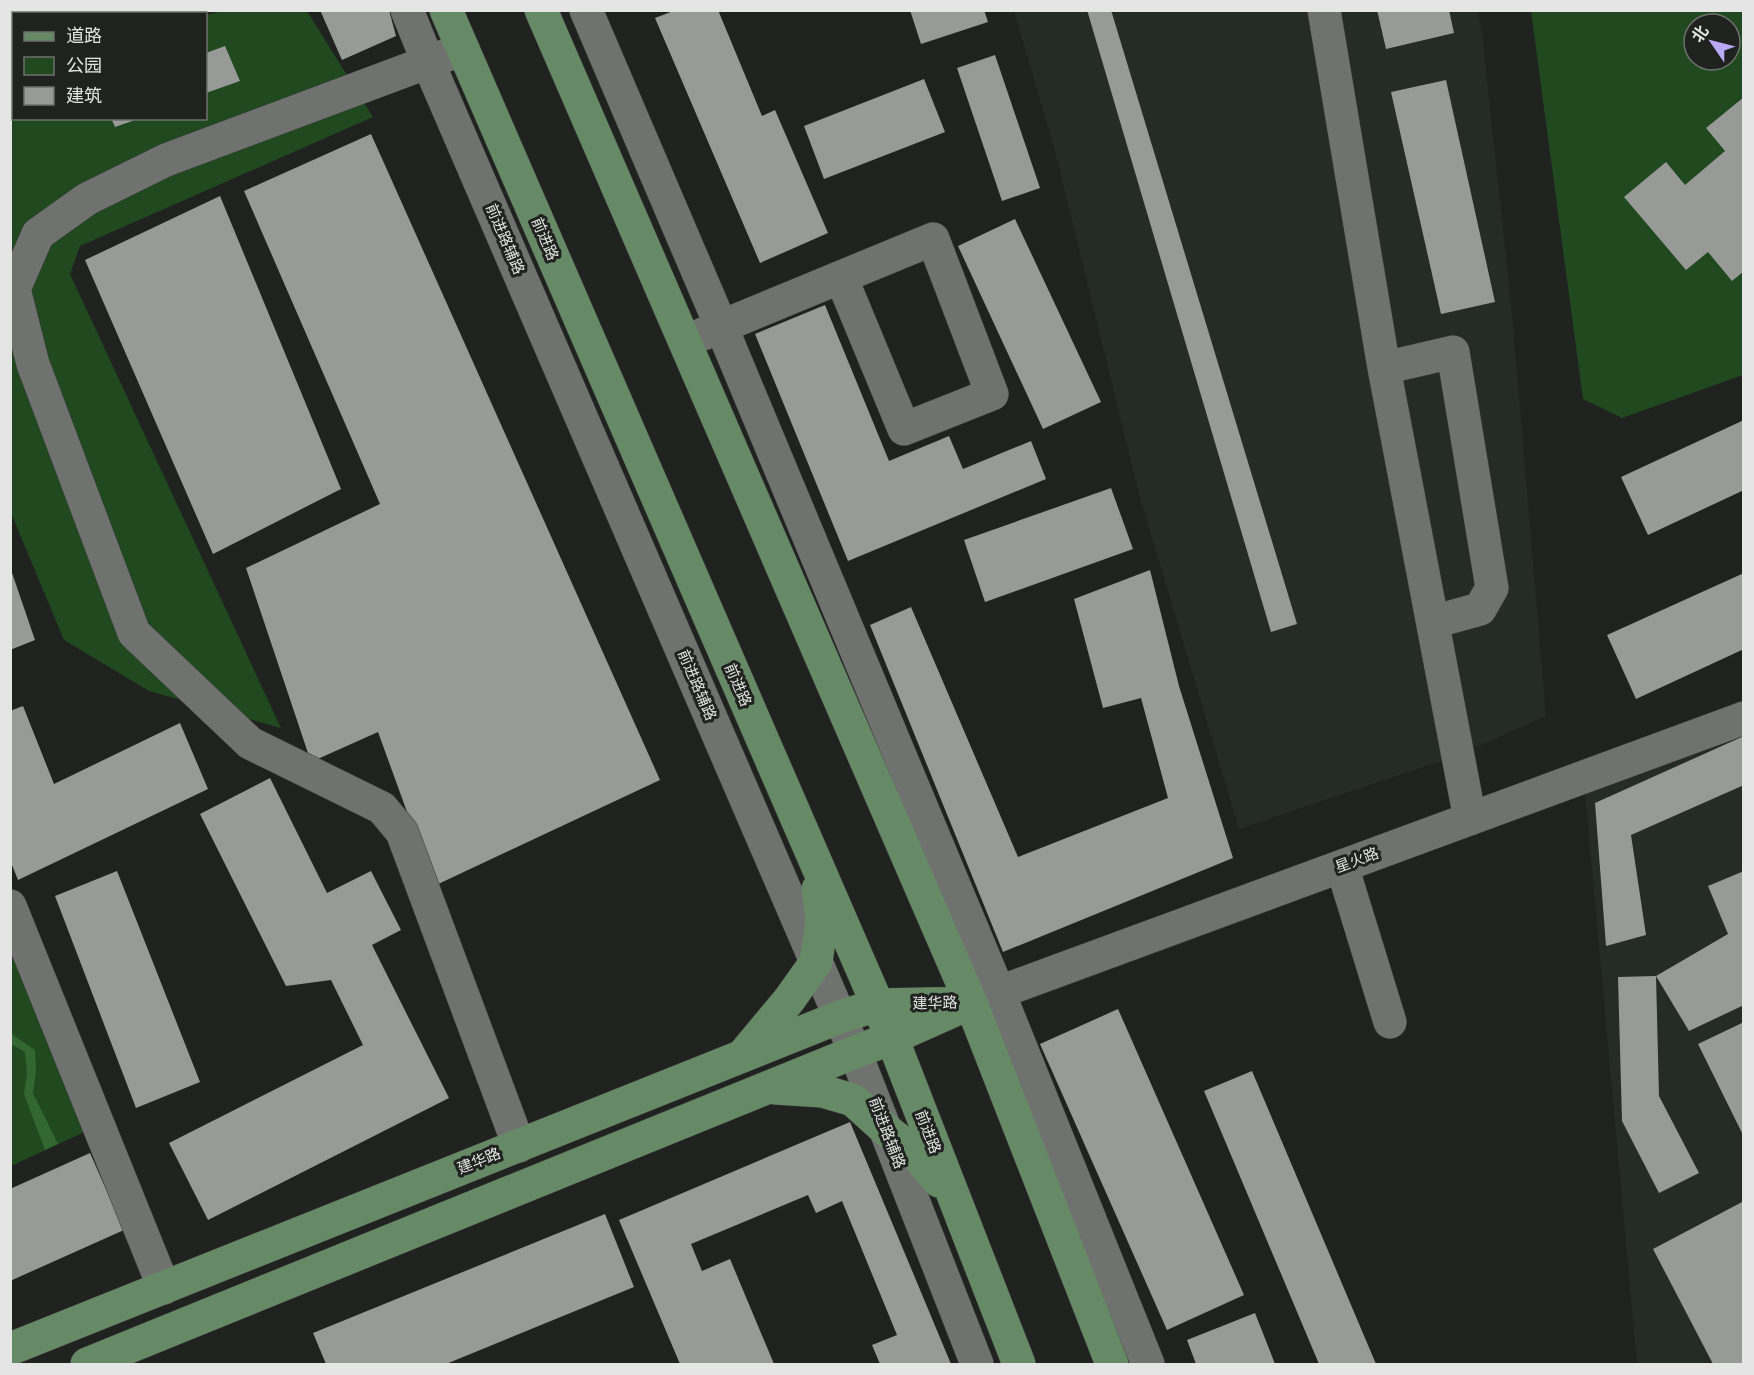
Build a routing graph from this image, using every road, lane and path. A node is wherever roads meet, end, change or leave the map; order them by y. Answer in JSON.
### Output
{"nodes":[{"id":1,"x":407,"y":10,"type":"edge"},
{"id":2,"x":446,"y":10,"type":"edge"},
{"id":3,"x":541,"y":10,"type":"edge"},
{"id":4,"x":586,"y":10,"type":"edge"},
{"id":5,"x":1324,"y":10,"type":"edge"},
{"id":6,"x":463,"y":49,"type":"junction"},
{"id":7,"x":428,"y":62,"type":"junction"},
{"id":8,"x":841,"y":277,"type":"junction"},
{"id":9,"x":15,"y":278,"type":"edge"},
{"id":10,"x":721,"y":326,"type":"junction"},
{"id":11,"x":684,"y":342,"type":"junction"},
{"id":12,"x":1384,"y":368,"type":"junction"},
{"id":13,"x":1433,"y":622,"type":"junction"},
{"id":14,"x":1743,"y":718,"type":"edge"},
{"id":15,"x":1470,"y":819,"type":"junction"},
{"id":16,"x":813,"y":857,"type":"junction"},
{"id":17,"x":1342,"y":866,"type":"junction"},
{"id":18,"x":10,"y":906,"type":"edge"},
{"id":19,"x":816,"y":962,"type":"junction"},
{"id":20,"x":985,"y":998,"type":"junction"},
{"id":21,"x":877,"y":1005,"type":"junction"},
{"id":22,"x":840,"y":1017,"type":"junction"},
{"id":23,"x":1390,"y":1022,"type":"dead end"},
{"id":24,"x":892,"y":1038,"type":"junction"},
{"id":25,"x":855,"y":1052,"type":"junction"},
{"id":26,"x":742,"y":1057,"type":"junction"},
{"id":27,"x":768,"y":1088,"type":"junction"},
{"id":28,"x":885,"y":1129,"type":"junction"},
{"id":29,"x":519,"y":1146,"type":"junction"},
{"id":30,"x":954,"y":1198,"type":"junction"},
{"id":31,"x":164,"y":1288,"type":"junction"},
{"id":32,"x":10,"y":1349,"type":"edge"},
{"id":33,"x":87,"y":1365,"type":"edge"},
{"id":34,"x":977,"y":1365,"type":"edge"},
{"id":35,"x":1018,"y":1365,"type":"edge"},
{"id":36,"x":1112,"y":1365,"type":"edge"},
{"id":37,"x":1148,"y":1365,"type":"edge"}],
"edges":[{"from":1,"to":7,"type":"street","name":"前进路辅路"},
{"from":2,"to":6,"type":"main road","name":"前进路"},
{"from":3,"to":11,"type":"main road"},
{"from":4,"to":10,"type":"street"},
{"from":5,"to":12,"type":"street"},
{"from":6,"to":7,"type":"street"},
{"from":6,"to":16,"type":"main road","name":"前进路"},
{"from":7,"to":9,"type":"street"},
{"from":7,"to":19,"type":"street","name":"前进路辅路"},
{"from":8,"to":8,"type":"street"},
{"from":8,"to":10,"type":"street"},
{"from":9,"to":29,"type":"street"},
{"from":10,"to":11,"type":"street"},
{"from":10,"to":20,"type":"street"},
{"from":11,"to":20,"type":"main road"},
{"from":12,"to":13,"type":"street"},
{"from":12,"to":13,"type":"street"},
{"from":13,"to":15,"type":"street"},
{"from":14,"to":15,"type":"street","name":"星火路"},
{"from":15,"to":17,"type":"street","name":"星火路"},
{"from":16,"to":19,"type":"main road"},
{"from":16,"to":21,"type":"main road","name":"前进路"},
{"from":17,"to":20,"type":"street","name":"星火路"},
{"from":17,"to":23,"type":"street"},
{"from":18,"to":31,"type":"street"},
{"from":19,"to":22,"type":"street","name":"前进路辅路"},
{"from":19,"to":26,"type":"main road"},
{"from":20,"to":21,"type":"main road","name":"建华路"},
{"from":20,"to":24,"type":"main road","name":"建华路"},
{"from":20,"to":36,"type":"main road"},
{"from":20,"to":37,"type":"street"},
{"from":21,"to":22,"type":"main road","name":"建华路"},
{"from":21,"to":24,"type":"main road","name":"前进路"},
{"from":22,"to":25,"type":"street","name":"前进路辅路"},
{"from":22,"to":26,"type":"main road","name":"建华路"},
{"from":24,"to":25,"type":"main road","name":"建华路"},
{"from":24,"to":30,"type":"main road","name":"前进路"},
{"from":25,"to":27,"type":"main road","name":"建华路"},
{"from":25,"to":28,"type":"street","name":"前进路辅路"},
{"from":26,"to":29,"type":"main road","name":"建华路"},
{"from":27,"to":28,"type":"main road"},
{"from":27,"to":33,"type":"main road","name":"建华路"},
{"from":28,"to":30,"type":"main road"},
{"from":28,"to":34,"type":"street","name":"前进路辅路"},
{"from":29,"to":31,"type":"main road","name":"建华路"},
{"from":30,"to":35,"type":"main road","name":"前进路"},
{"from":31,"to":32,"type":"main road","name":"建华路"}]}
